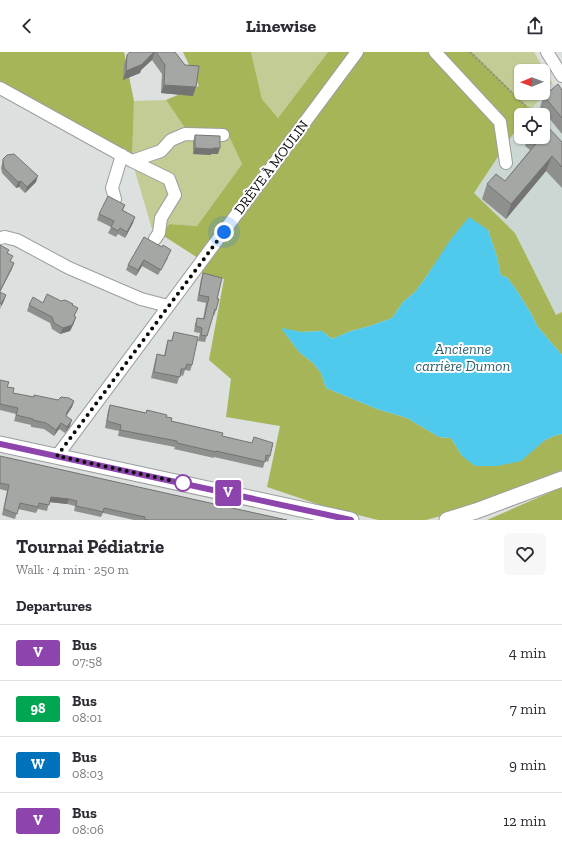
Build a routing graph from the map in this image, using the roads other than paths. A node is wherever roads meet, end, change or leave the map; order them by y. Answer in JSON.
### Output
{"nodes":[{"id":1,"x":357,"y":52,"type":"edge"},
{"id":2,"x":436,"y":52,"type":"edge"},
{"id":3,"x":547,"y":52,"type":"edge"},
{"id":4,"x":562,"y":76,"type":"edge"},
{"id":5,"x":0,"y":88,"type":"edge"},
{"id":6,"x":223,"y":135,"type":"dead end"},
{"id":7,"x":127,"y":158,"type":"junction"},
{"id":8,"x":506,"y":163,"type":"dead end"},
{"id":9,"x":115,"y":198,"type":"edge"},
{"id":10,"x":0,"y":238,"type":"edge"},
{"id":11,"x":155,"y":239,"type":"dead end"},
{"id":12,"x":168,"y":306,"type":"junction"},
{"id":13,"x":0,"y":444,"type":"edge"},
{"id":14,"x":57,"y":456,"type":"junction"},
{"id":15,"x":562,"y":479,"type":"edge"},
{"id":16,"x":351,"y":520,"type":"edge"},
{"id":17,"x":447,"y":520,"type":"edge"}],
"edges":[{"from":1,"to":12,"type":"street","name":"DRÈVE À MOULIN"},
{"from":2,"to":8,"type":"street"},
{"from":3,"to":4,"type":"street"},
{"from":5,"to":7,"type":"street"},
{"from":6,"to":7,"type":"street"},
{"from":7,"to":9,"type":"street"},
{"from":7,"to":11,"type":"street"},
{"from":10,"to":12,"type":"street"},
{"from":12,"to":14,"type":"street","name":"DRÈVE À MOULIN"},
{"from":13,"to":14,"type":"main road"},
{"from":14,"to":16,"type":"main road"},
{"from":15,"to":17,"type":"main road"}]}
